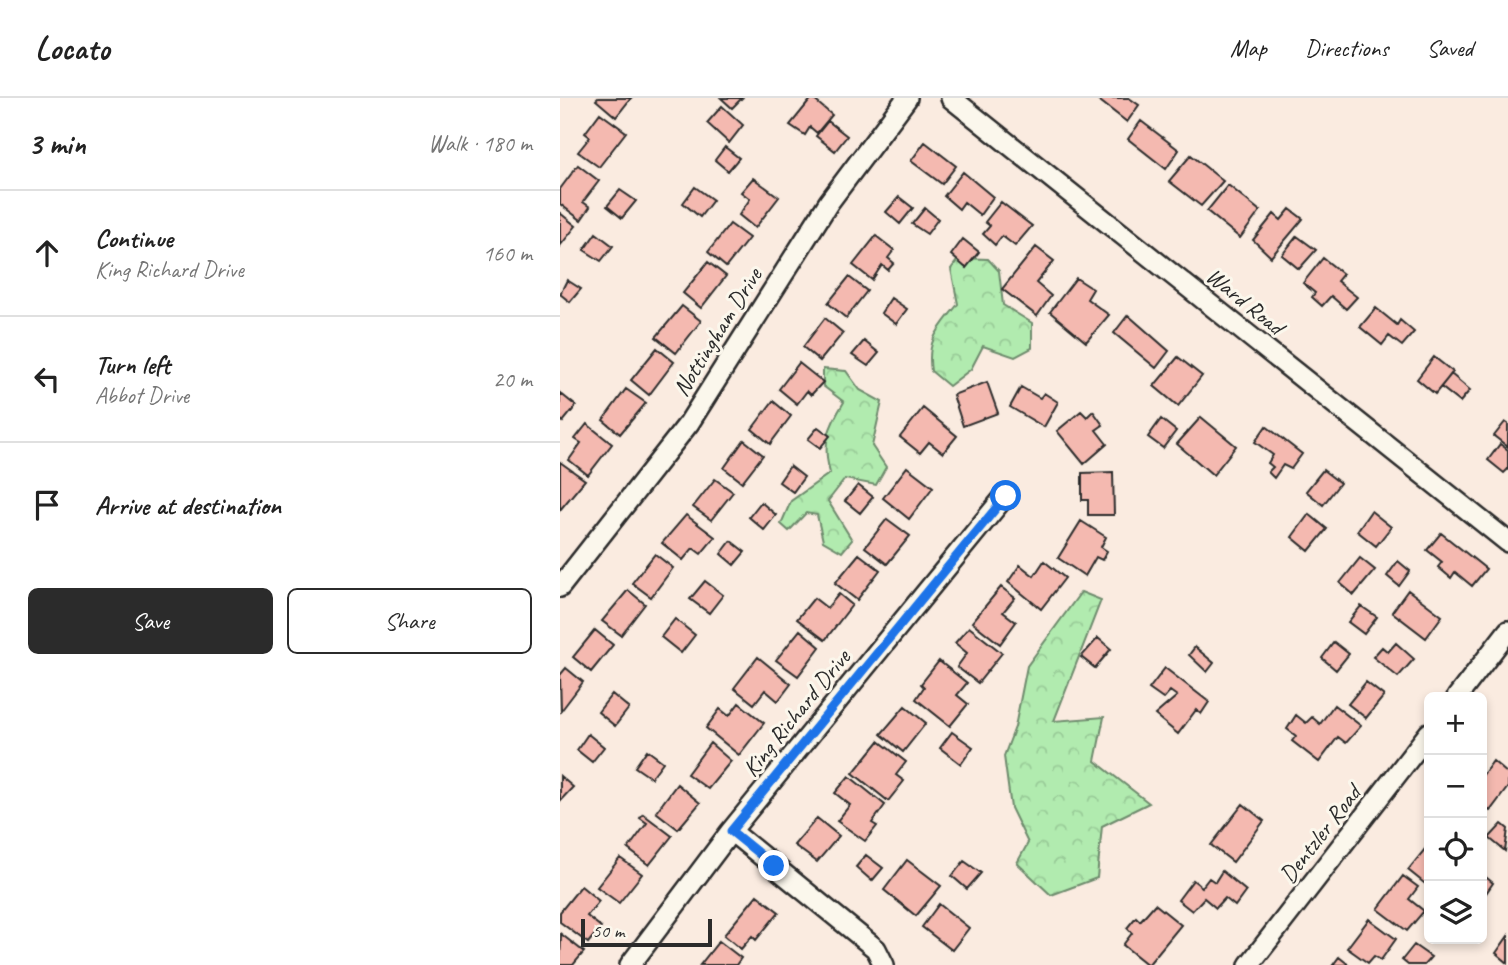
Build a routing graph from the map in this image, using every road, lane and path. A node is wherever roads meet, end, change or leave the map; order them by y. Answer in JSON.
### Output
{"nodes":[{"id":1,"x":907,"y":98,"type":"edge"},
{"id":2,"x":951,"y":98,"type":"edge"},
{"id":3,"x":1006,"y":496,"type":"dead end"},
{"id":4,"x":1508,"y":542,"type":"edge"},
{"id":5,"x":560,"y":587,"type":"edge"},
{"id":6,"x":1508,"y":631,"type":"edge"},
{"id":7,"x":1461,"y":692,"type":"edge"},
{"id":8,"x":1424,"y":739,"type":"edge"},
{"id":9,"x":731,"y":831,"type":"junction"},
{"id":10,"x":631,"y":965,"type":"edge"},
{"id":11,"x":884,"y":965,"type":"edge"},
{"id":12,"x":1249,"y":965,"type":"edge"}],
"edges":[{"from":1,"to":5,"type":"street","name":"Nottingham Drive"},
{"from":2,"to":4,"type":"street","name":"Ward Road"},
{"from":3,"to":9,"type":"street","name":"King Richard Drive"},
{"from":6,"to":7,"type":"street"},
{"from":8,"to":12,"type":"street","name":"Dentzler Road"},
{"from":9,"to":10,"type":"street","name":"King Richard Drive"},
{"from":9,"to":11,"type":"street"}]}
